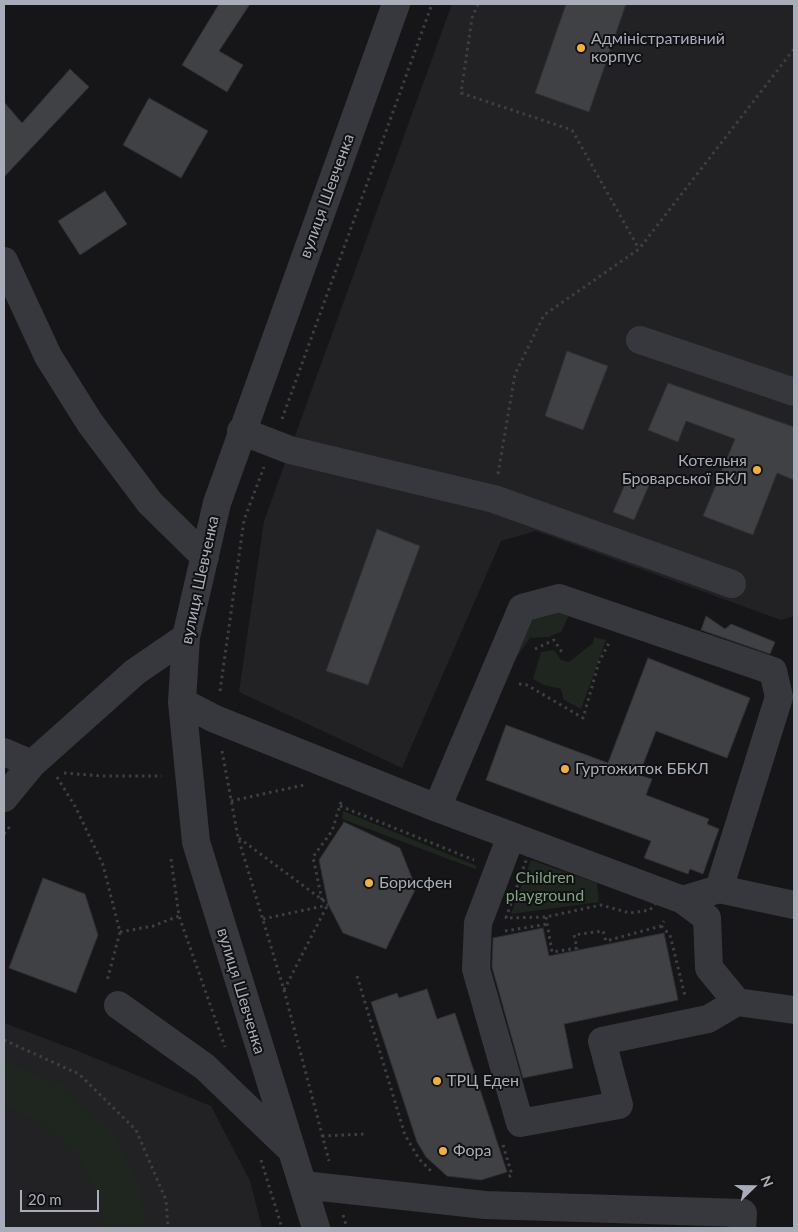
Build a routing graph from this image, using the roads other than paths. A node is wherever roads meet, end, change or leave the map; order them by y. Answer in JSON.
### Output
{"nodes":[{"id":1,"x":396,"y":4,"type":"edge"},
{"id":2,"x":4,"y":261,"type":"edge"},
{"id":3,"x":640,"y":340,"type":"dead end"},
{"id":4,"x":794,"y":392,"type":"edge"},
{"id":5,"x":241,"y":432,"type":"junction"},
{"id":6,"x":205,"y":557,"type":"junction"},
{"id":7,"x":732,"y":584,"type":"dead end"},
{"id":8,"x":186,"y":637,"type":"junction"},
{"id":9,"x":182,"y":702,"type":"junction"},
{"id":10,"x":4,"y":752,"type":"edge"},
{"id":11,"x":32,"y":764,"type":"junction"},
{"id":12,"x":4,"y":798,"type":"edge"},
{"id":13,"x":437,"y":808,"type":"junction"},
{"id":14,"x":512,"y":836,"type":"junction"},
{"id":15,"x":719,"y":889,"type":"junction"},
{"id":16,"x":683,"y":900,"type":"junction"},
{"id":17,"x":794,"y":905,"type":"edge"},
{"id":18,"x":737,"y":1002,"type":"junction"},
{"id":19,"x":118,"y":1005,"type":"road end"},
{"id":20,"x":794,"y":1010,"type":"edge"},
{"id":21,"x":290,"y":1149,"type":"junction"},
{"id":22,"x":304,"y":1185,"type":"junction"},
{"id":23,"x":316,"y":1228,"type":"edge"},
{"id":24,"x":742,"y":1228,"type":"edge"}],
"edges":[{"from":1,"to":5,"type":"street","name":"вулиця Шевченка"},
{"from":2,"to":6,"type":"street"},
{"from":3,"to":4,"type":"street"},
{"from":5,"to":6,"type":"street","name":"вулиця Шевченка"},
{"from":5,"to":7,"type":"street"},
{"from":6,"to":8,"type":"street","name":"вулиця Шевченка"},
{"from":8,"to":9,"type":"street","name":"вулиця Шевченка"},
{"from":8,"to":11,"type":"street"},
{"from":9,"to":13,"type":"street"},
{"from":9,"to":21,"type":"street","name":"вулиця Шевченка"},
{"from":10,"to":11,"type":"street"},
{"from":11,"to":12,"type":"street"},
{"from":13,"to":14,"type":"street"},
{"from":13,"to":15,"type":"street"},
{"from":14,"to":16,"type":"street"},
{"from":14,"to":18,"type":"street"},
{"from":15,"to":16,"type":"street"},
{"from":15,"to":17,"type":"street"},
{"from":16,"to":18,"type":"street"},
{"from":18,"to":20,"type":"street"},
{"from":19,"to":21,"type":"street"},
{"from":21,"to":22,"type":"street","name":"вулиця Шевченка"},
{"from":22,"to":23,"type":"street","name":"вулиця Шевченка"},
{"from":22,"to":24,"type":"street"}]}
